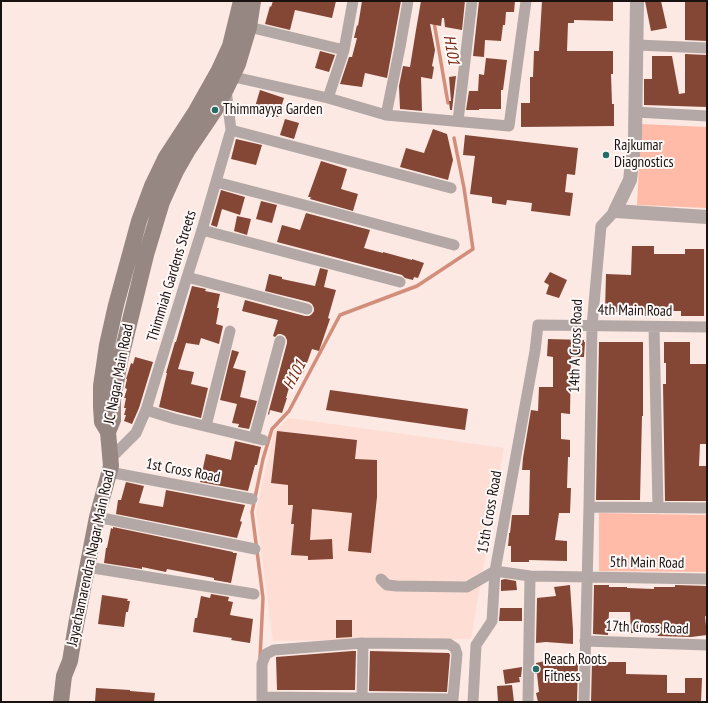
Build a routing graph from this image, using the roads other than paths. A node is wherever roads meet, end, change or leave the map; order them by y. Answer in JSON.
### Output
{"nodes":[{"id":1,"x":241,"y":1,"type":"edge"},
{"id":2,"x":253,"y":1,"type":"edge"},
{"id":3,"x":353,"y":1,"type":"edge"},
{"id":4,"x":408,"y":1,"type":"edge"},
{"id":5,"x":472,"y":1,"type":"edge"},
{"id":6,"x":526,"y":1,"type":"edge"},
{"id":7,"x":637,"y":1,"type":"edge"},
{"id":8,"x":249,"y":27,"type":"junction"},
{"id":9,"x":637,"y":45,"type":"junction"},
{"id":10,"x":707,"y":48,"type":"edge"},
{"id":11,"x":344,"y":50,"type":"junction"},
{"id":12,"x":225,"y":79,"type":"junction"},
{"id":13,"x":328,"y":98,"type":"junction"},
{"id":14,"x":636,"y":112,"type":"junction"},
{"id":15,"x":386,"y":115,"type":"junction"},
{"id":16,"x":707,"y":116,"type":"edge"},
{"id":17,"x":458,"y":121,"type":"junction"},
{"id":18,"x":231,"y":130,"type":"junction"},
{"id":19,"x":216,"y":182,"type":"junction"},
{"id":20,"x":452,"y":188,"type":"dead end"},
{"id":21,"x":615,"y":211,"type":"junction"},
{"id":22,"x":707,"y":216,"type":"edge"},
{"id":23,"x":202,"y":230,"type":"junction"},
{"id":24,"x":454,"y":246,"type":"dead end"},
{"id":25,"x":187,"y":277,"type":"junction"},
{"id":26,"x":400,"y":282,"type":"dead end"},
{"id":27,"x":307,"y":309,"type":"dead end"},
{"id":28,"x":538,"y":325,"type":"joint"},
{"id":29,"x":592,"y":326,"type":"junction"},
{"id":30,"x":654,"y":327,"type":"junction"},
{"id":31,"x":707,"y":327,"type":"edge"},
{"id":32,"x":230,"y":330,"type":"dead end"},
{"id":33,"x":280,"y":340,"type":"dead end"},
{"id":34,"x":146,"y":410,"type":"junction"},
{"id":35,"x":206,"y":426,"type":"junction"},
{"id":36,"x":108,"y":432,"type":"joint"},
{"id":37,"x":110,"y":466,"type":"junction"},
{"id":38,"x":252,"y":499,"type":"dead end"},
{"id":39,"x":589,"y":507,"type":"junction"},
{"id":40,"x":658,"y":508,"type":"junction"},
{"id":41,"x":707,"y":508,"type":"edge"},
{"id":42,"x":97,"y":517,"type":"junction"},
{"id":43,"x":255,"y":549,"type":"dead end"},
{"id":44,"x":87,"y":566,"type":"junction"},
{"id":45,"x":495,"y":571,"type":"junction"},
{"id":46,"x":530,"y":576,"type":"junction"},
{"id":47,"x":587,"y":578,"type":"junction"},
{"id":48,"x":381,"y":579,"type":"dead end"},
{"id":49,"x":707,"y":579,"type":"edge"},
{"id":50,"x":254,"y":594,"type":"dead end"},
{"id":51,"x":585,"y":641,"type":"junction"},
{"id":52,"x":363,"y":643,"type":"junction"},
{"id":53,"x":707,"y":645,"type":"edge"},
{"id":54,"x":70,"y":661,"type":"junction"},
{"id":55,"x":262,"y":699,"type":"edge"},
{"id":56,"x":362,"y":700,"type":"edge"},
{"id":57,"x":453,"y":700,"type":"edge"},
{"id":58,"x":61,"y":702,"type":"edge"},
{"id":59,"x":72,"y":702,"type":"edge"},
{"id":60,"x":473,"y":702,"type":"edge"},
{"id":61,"x":528,"y":702,"type":"edge"},
{"id":62,"x":584,"y":702,"type":"edge"}],
"edges":[{"from":1,"to":12,"type":"main road","name":"JC Nagar Main Road"},
{"from":2,"to":8,"type":"main road","name":"JC Nagar Main Road"},
{"from":3,"to":11,"type":"street"},
{"from":4,"to":15,"type":"street"},
{"from":5,"to":17,"type":"street"},
{"from":6,"to":17,"type":"street"},
{"from":7,"to":9,"type":"street","name":"14th A Cross Road"},
{"from":8,"to":11,"type":"street"},
{"from":8,"to":12,"type":"main road","name":"JC Nagar Main Road"},
{"from":9,"to":10,"type":"street"},
{"from":9,"to":14,"type":"street","name":"14th A Cross Road"},
{"from":11,"to":13,"type":"street"},
{"from":12,"to":13,"type":"street"},
{"from":12,"to":18,"type":"street","name":"Thimmiah Gardens Streets"},
{"from":12,"to":36,"type":"main road","name":"JC Nagar Main Road"},
{"from":13,"to":15,"type":"street"},
{"from":14,"to":16,"type":"street"},
{"from":14,"to":21,"type":"street","name":"14th A Cross Road"},
{"from":15,"to":17,"type":"street"},
{"from":18,"to":19,"type":"street","name":"Thimmiah Gardens Streets"},
{"from":18,"to":20,"type":"street"},
{"from":19,"to":23,"type":"street","name":"Thimmiah Gardens Streets"},
{"from":19,"to":24,"type":"street"},
{"from":21,"to":22,"type":"street"},
{"from":21,"to":29,"type":"street","name":"14th A Cross Road"},
{"from":23,"to":25,"type":"street","name":"Thimmiah Gardens Streets"},
{"from":23,"to":26,"type":"street"},
{"from":25,"to":27,"type":"street"},
{"from":25,"to":34,"type":"street","name":"Thimmiah Gardens Streets"},
{"from":28,"to":29,"type":"street","name":"4th Main Road"},
{"from":28,"to":45,"type":"street","name":"15th Cross Road"},
{"from":29,"to":30,"type":"street","name":"4th Main Road"},
{"from":29,"to":39,"type":"street","name":"14th A Cross Road"},
{"from":30,"to":31,"type":"street","name":"4th Main Road"},
{"from":30,"to":40,"type":"street"},
{"from":32,"to":35,"type":"street"},
{"from":33,"to":35,"type":"street"},
{"from":34,"to":35,"type":"street"},
{"from":34,"to":37,"type":"street","name":"Thimmiah Gardens Streets"},
{"from":36,"to":37,"type":"main road","name":"Jayachamarendra Nagar Main Road"},
{"from":37,"to":38,"type":"street","name":"1st Cross Road"},
{"from":37,"to":42,"type":"main road","name":"Jayachamarendra Nagar Main Road"},
{"from":39,"to":40,"type":"street"},
{"from":39,"to":47,"type":"street","name":"14th A Cross Road"},
{"from":40,"to":41,"type":"street"},
{"from":42,"to":43,"type":"street"},
{"from":42,"to":44,"type":"main road","name":"Jayachamarendra Nagar Main Road"},
{"from":44,"to":50,"type":"street"},
{"from":44,"to":54,"type":"main road","name":"Jayachamarendra Nagar Main Road"},
{"from":45,"to":46,"type":"street","name":"5th Main Road"},
{"from":45,"to":48,"type":"street"},
{"from":45,"to":60,"type":"street","name":"15th Cross Road"},
{"from":46,"to":47,"type":"street","name":"5th Main Road"},
{"from":46,"to":61,"type":"street"},
{"from":47,"to":49,"type":"street","name":"5th Main Road"},
{"from":47,"to":51,"type":"street","name":"14th A Cross Road"},
{"from":51,"to":53,"type":"street","name":"17th Cross Road"},
{"from":51,"to":62,"type":"street","name":"14th A Cross Road"},
{"from":52,"to":55,"type":"street"},
{"from":52,"to":56,"type":"street"},
{"from":52,"to":57,"type":"street"},
{"from":54,"to":58,"type":"main road"},
{"from":54,"to":59,"type":"main road"},
{"from":55,"to":56,"type":"street"},
{"from":56,"to":57,"type":"street"}]}
